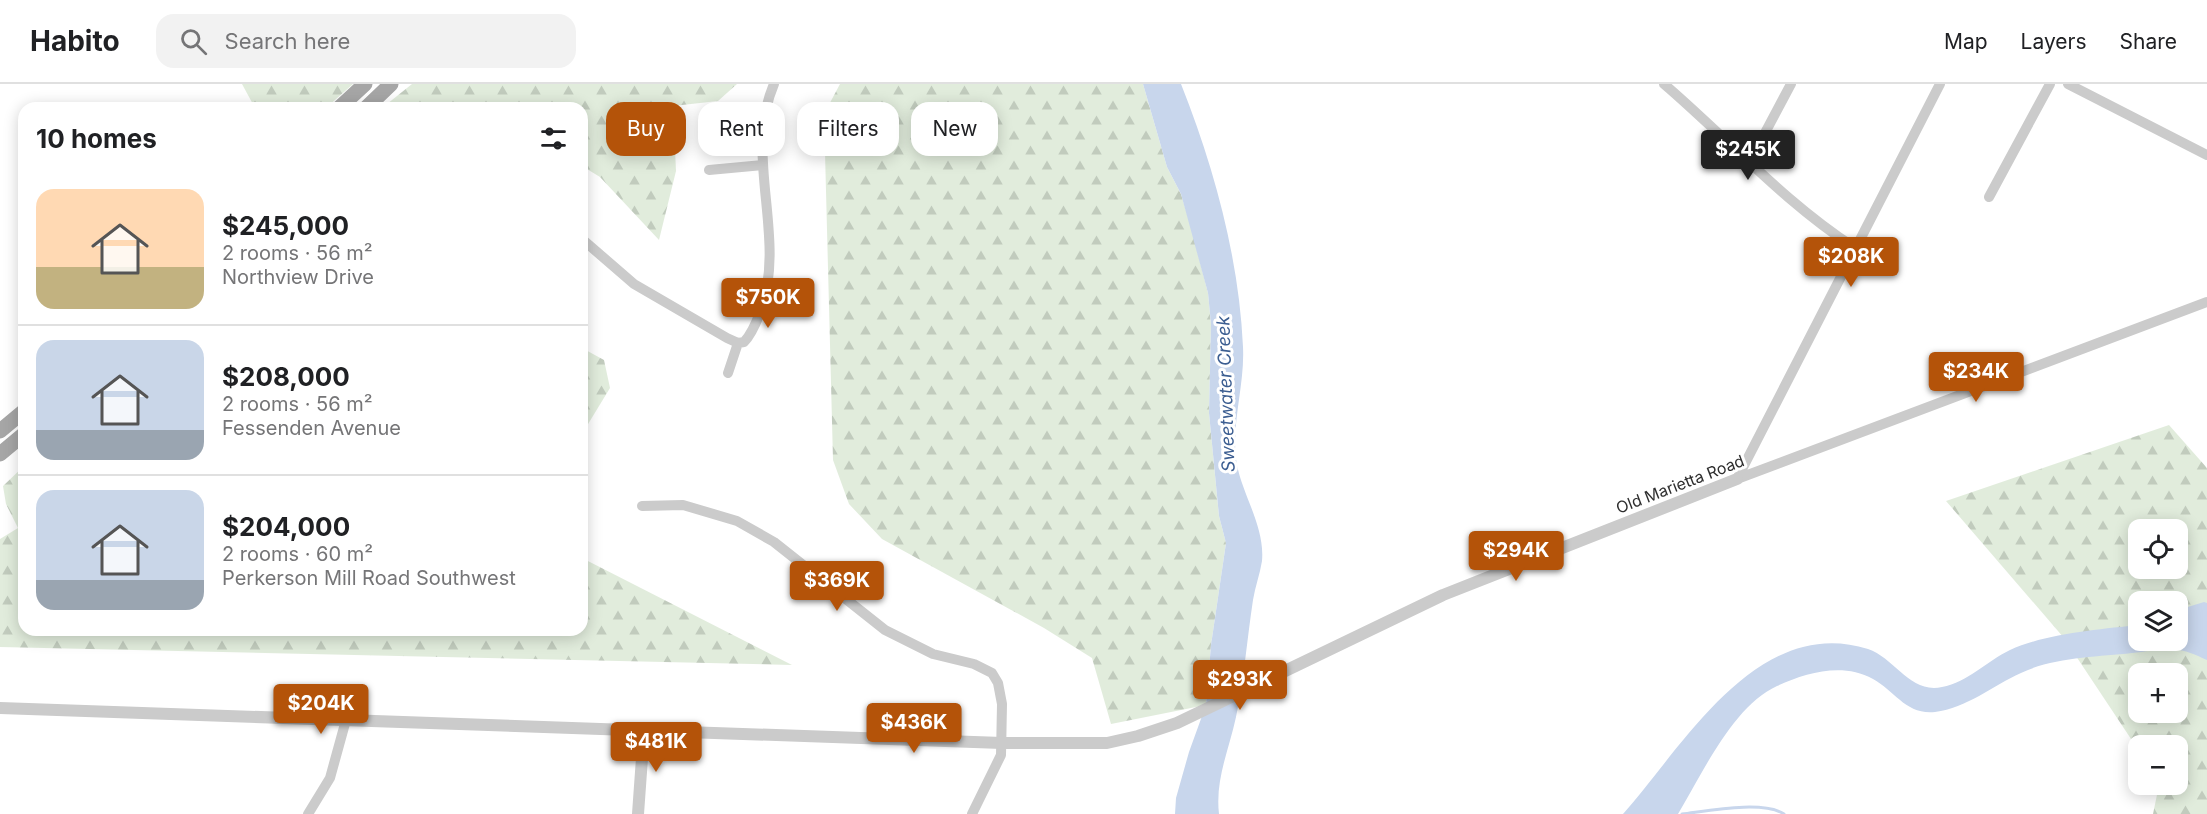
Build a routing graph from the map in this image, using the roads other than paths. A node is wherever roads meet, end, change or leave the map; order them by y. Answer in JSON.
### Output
{"nodes":[{"id":1,"x":365,"y":84,"type":"edge"},
{"id":2,"x":391,"y":84,"type":"edge"},
{"id":3,"x":774,"y":84,"type":"edge"},
{"id":4,"x":1664,"y":84,"type":"edge"},
{"id":5,"x":1791,"y":84,"type":"edge"},
{"id":6,"x":1940,"y":84,"type":"edge"},
{"id":7,"x":2050,"y":84,"type":"edge"},
{"id":8,"x":2068,"y":84,"type":"edge"},
{"id":9,"x":347,"y":102,"type":"edge"},
{"id":10,"x":372,"y":102,"type":"edge"},
{"id":11,"x":2207,"y":155,"type":"edge"},
{"id":12,"x":1749,"y":163,"type":"junction"},
{"id":13,"x":763,"y":165,"type":"junction"},
{"id":14,"x":709,"y":170,"type":"dead end"},
{"id":15,"x":1989,"y":197,"type":"dead end"},
{"id":16,"x":588,"y":244,"type":"edge"},
{"id":17,"x":1855,"y":248,"type":"junction"},
{"id":18,"x":2207,"y":302,"type":"edge"},
{"id":19,"x":738,"y":343,"type":"junction"},
{"id":20,"x":729,"y":374,"type":"dead end"},
{"id":21,"x":18,"y":416,"type":"edge"},
{"id":22,"x":0,"y":431,"type":"edge"},
{"id":23,"x":18,"y":439,"type":"edge"},
{"id":24,"x":0,"y":453,"type":"edge"},
{"id":25,"x":1737,"y":479,"type":"junction"},
{"id":26,"x":642,"y":506,"type":"dead end"},
{"id":27,"x":0,"y":708,"type":"edge"},
{"id":28,"x":346,"y":720,"type":"junction"},
{"id":29,"x":644,"y":730,"type":"junction"},
{"id":30,"x":1002,"y":743,"type":"junction"},
{"id":31,"x":308,"y":814,"type":"edge"},
{"id":32,"x":638,"y":814,"type":"edge"},
{"id":33,"x":972,"y":814,"type":"edge"}],
"edges":[{"from":1,"to":9,"type":"main road"},
{"from":2,"to":10,"type":"main road"},
{"from":3,"to":13,"type":"street"},
{"from":4,"to":12,"type":"street"},
{"from":5,"to":12,"type":"street"},
{"from":6,"to":17,"type":"street"},
{"from":7,"to":15,"type":"street"},
{"from":8,"to":11,"type":"street"},
{"from":12,"to":17,"type":"street"},
{"from":13,"to":14,"type":"street"},
{"from":13,"to":19,"type":"street"},
{"from":16,"to":19,"type":"street"},
{"from":17,"to":25,"type":"street"},
{"from":18,"to":25,"type":"street","name":"Old Marietta Road"},
{"from":19,"to":20,"type":"street"},
{"from":21,"to":22,"type":"main road"},
{"from":23,"to":24,"type":"main road"},
{"from":25,"to":30,"type":"street","name":"Old Marietta Road"},
{"from":26,"to":30,"type":"street"},
{"from":27,"to":28,"type":"street","name":"Old Marietta Road"},
{"from":28,"to":29,"type":"street","name":"Old Marietta Road"},
{"from":28,"to":31,"type":"street"},
{"from":29,"to":30,"type":"street","name":"Old Marietta Road"},
{"from":29,"to":32,"type":"street"},
{"from":30,"to":33,"type":"street"}]}
